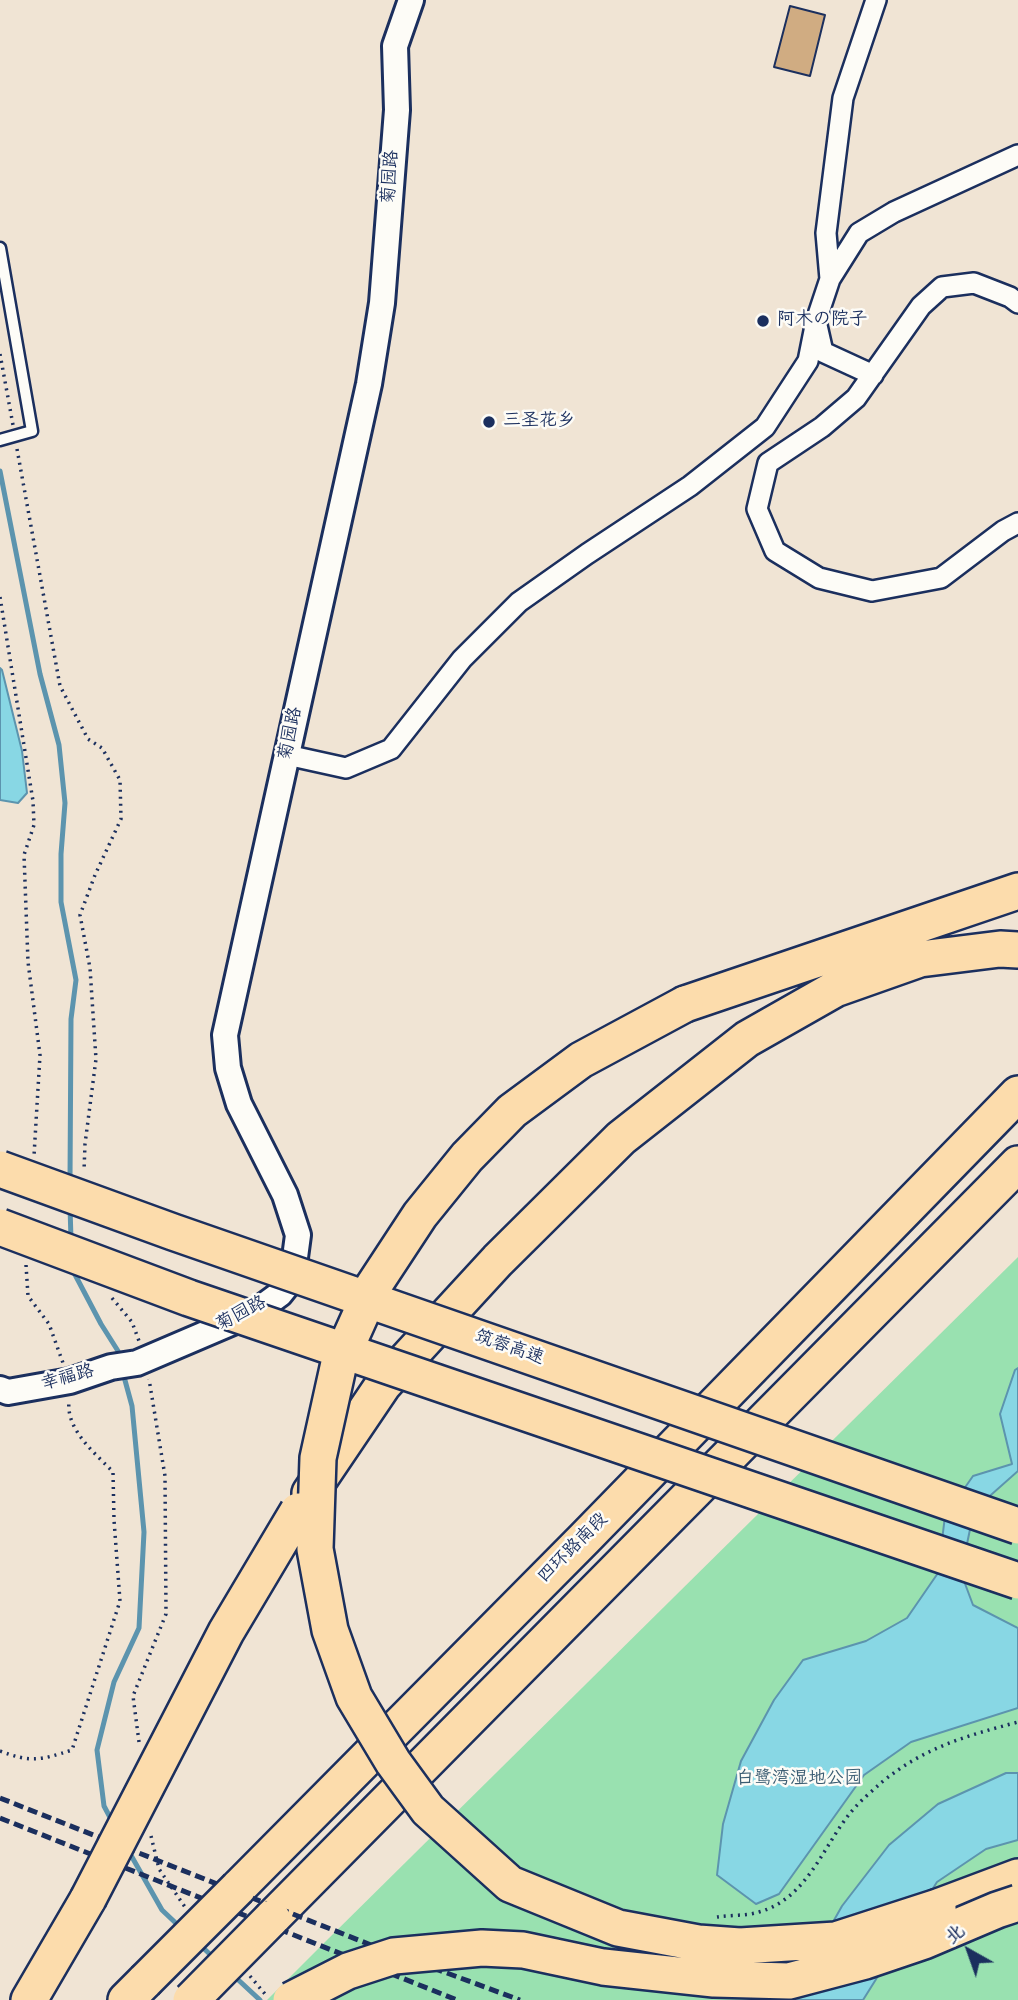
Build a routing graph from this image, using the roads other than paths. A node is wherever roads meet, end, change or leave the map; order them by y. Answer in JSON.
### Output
{"nodes":[{"id":1,"x":411,"y":0,"type":"edge"},
{"id":2,"x":876,"y":0,"type":"edge"},
{"id":3,"x":1018,"y":155,"type":"edge"},
{"id":4,"x":0,"y":248,"type":"edge"},
{"id":5,"x":830,"y":279,"type":"junction"},
{"id":6,"x":1018,"y":303,"type":"edge"},
{"id":7,"x":816,"y":321,"type":"junction"},
{"id":8,"x":873,"y":375,"type":"junction"},
{"id":9,"x":2,"y":440,"type":"edge"},
{"id":10,"x":1018,"y":523,"type":"edge"},
{"id":11,"x":287,"y":755,"type":"junction"},
{"id":12,"x":1018,"y":891,"type":"edge"},
{"id":13,"x":1018,"y":950,"type":"edge"},
{"id":14,"x":1018,"y":1094,"type":"edge"},
{"id":15,"x":1018,"y":1164,"type":"edge"},
{"id":16,"x":0,"y":1168,"type":"edge"},
{"id":17,"x":0,"y":1227,"type":"edge"},
{"id":18,"x":141,"y":1361,"type":"joint"},
{"id":19,"x":0,"y":1389,"type":"edge"},
{"id":20,"x":1018,"y":1526,"type":"edge"},
{"id":21,"x":1018,"y":1581,"type":"edge"},
{"id":22,"x":1018,"y":1877,"type":"edge"},
{"id":23,"x":1018,"y":1903,"type":"edge"},
{"id":24,"x":136,"y":1990,"type":"edge"},
{"id":25,"x":29,"y":2000,"type":"edge"},
{"id":26,"x":191,"y":2000,"type":"edge"},
{"id":27,"x":291,"y":2000,"type":"edge"}],
"edges":[{"from":1,"to":11,"type":"street","name":"菊园路"},
{"from":2,"to":5,"type":"street"},
{"from":3,"to":5,"type":"street"},
{"from":4,"to":9,"type":"lane"},
{"from":5,"to":7,"type":"street"},
{"from":6,"to":8,"type":"street"},
{"from":7,"to":8,"type":"street"},
{"from":7,"to":11,"type":"street"},
{"from":8,"to":10,"type":"street"},
{"from":11,"to":18,"type":"street","name":"菊园路"},
{"from":12,"to":22,"type":"highway","bridge":true},
{"from":13,"to":25,"type":"highway","bridge":true},
{"from":14,"to":24,"type":"highway","name":"四环路南段","bridge":true},
{"from":15,"to":26,"type":"highway","bridge":true},
{"from":16,"to":20,"type":"highway","name":"筑蓉高速","bridge":true},
{"from":17,"to":21,"type":"highway","bridge":true},
{"from":18,"to":19,"type":"street","name":"幸福路"},
{"from":23,"to":27,"type":"highway","bridge":true}]}
